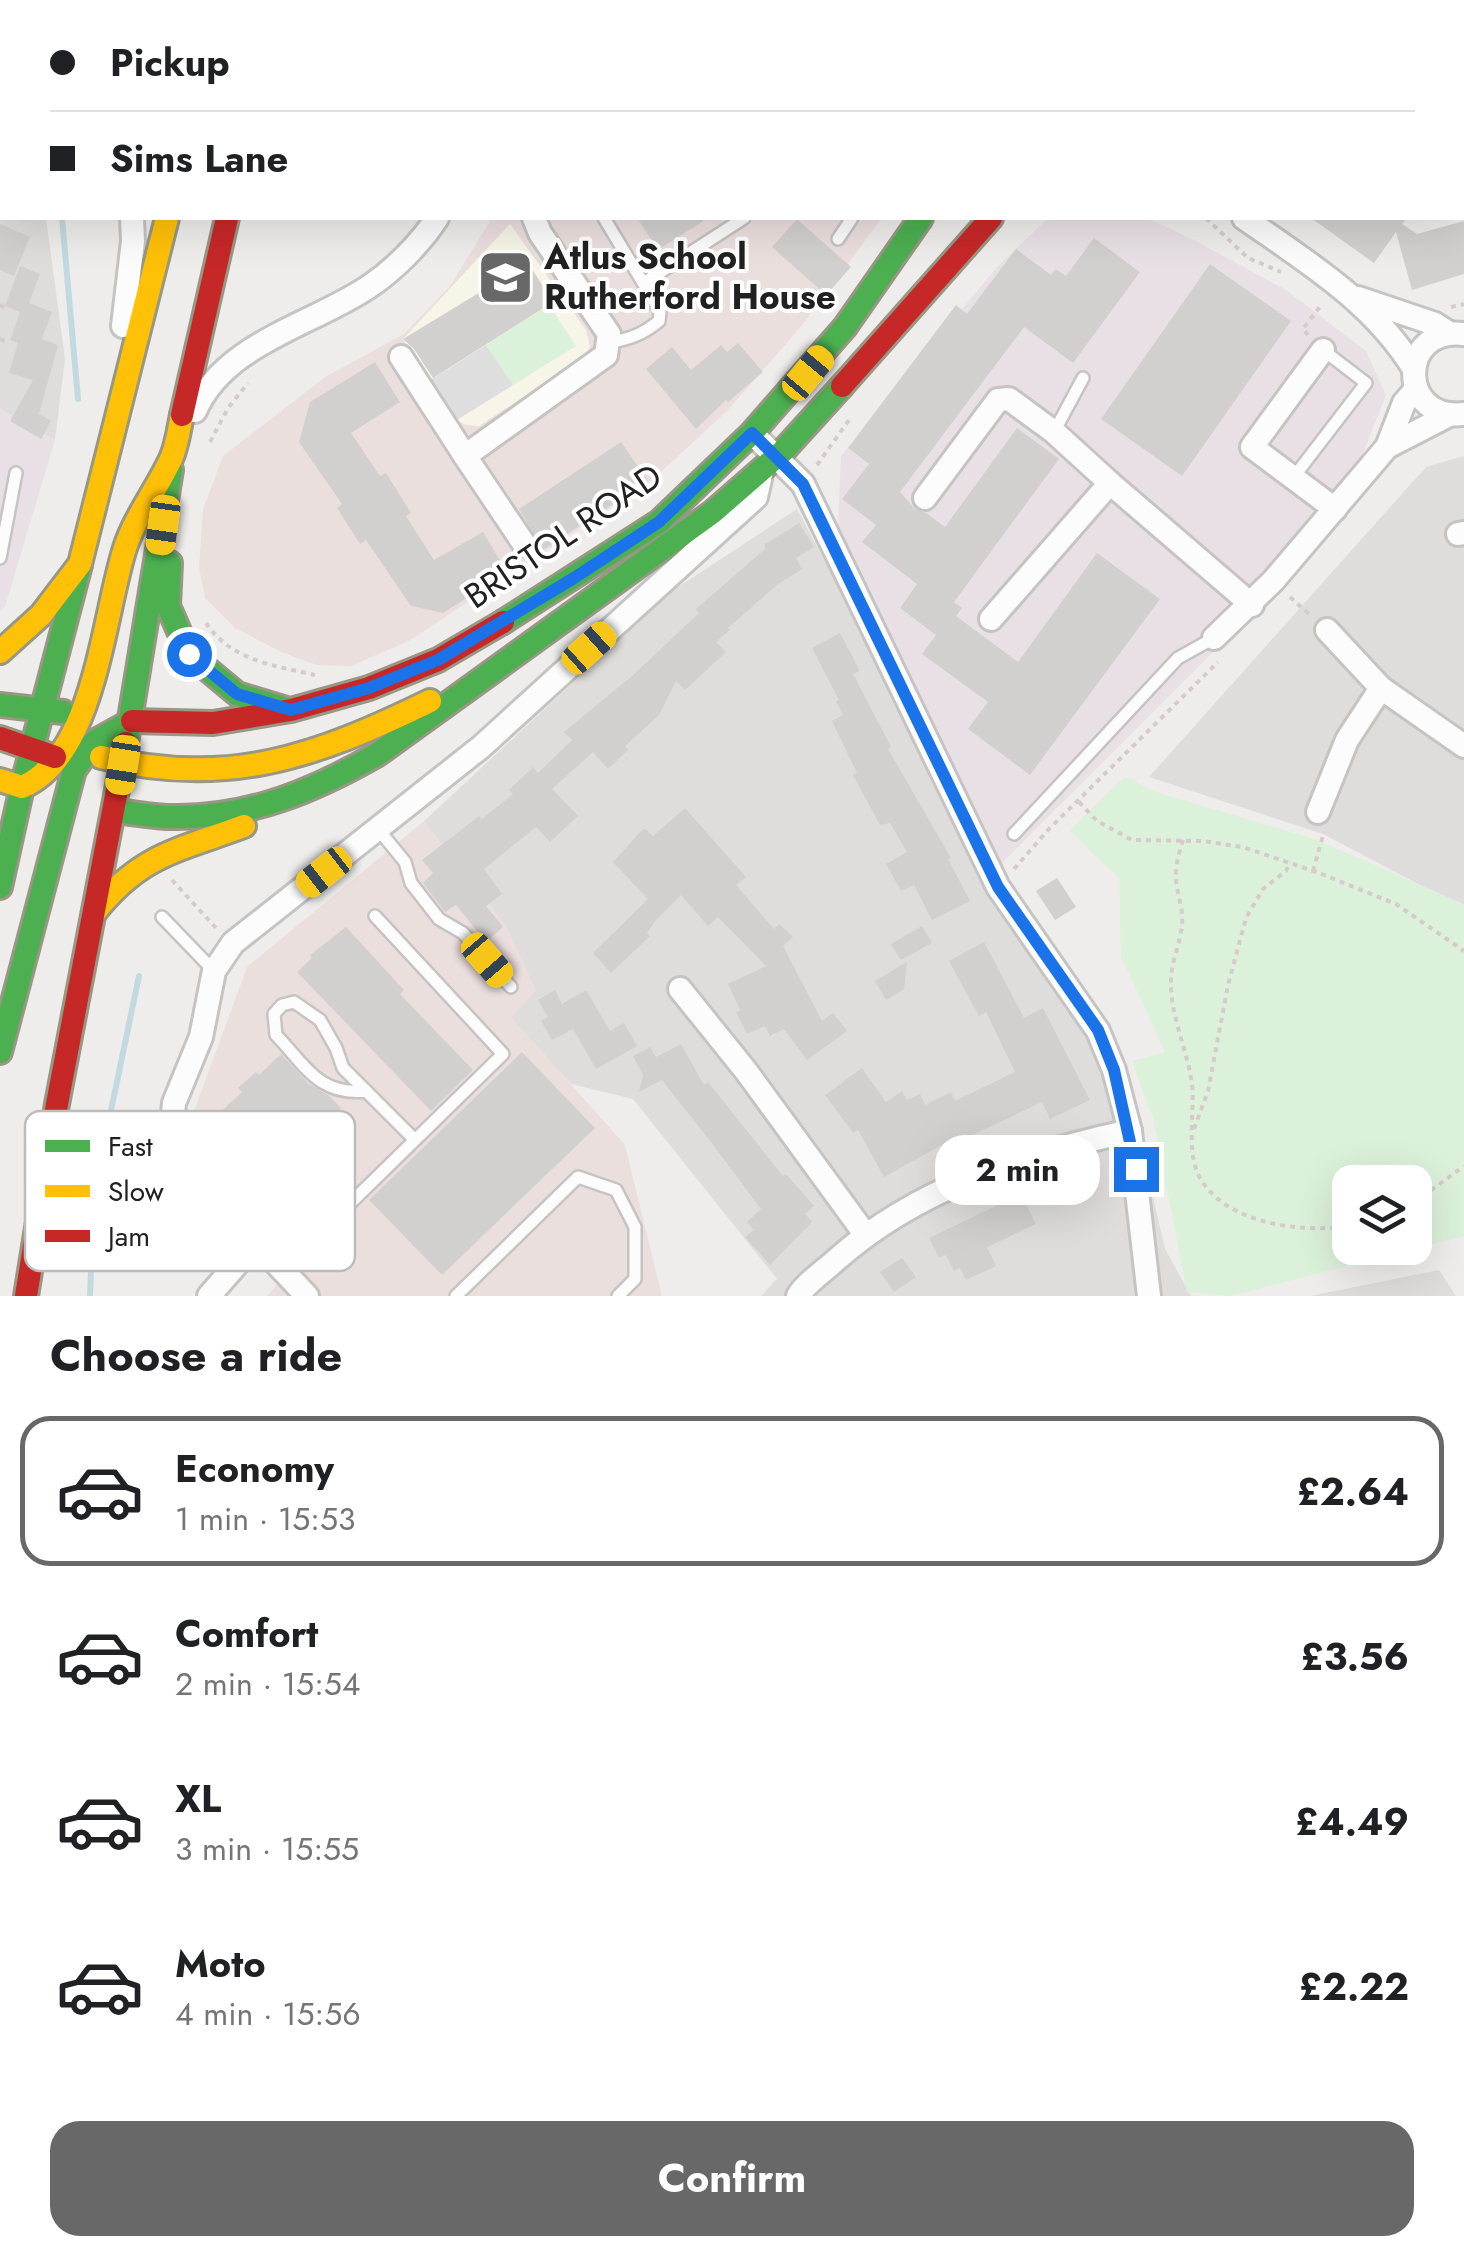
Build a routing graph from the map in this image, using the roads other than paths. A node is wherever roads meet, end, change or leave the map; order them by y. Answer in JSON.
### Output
{"nodes":[{"id":1,"x":132,"y":220,"type":"edge"},
{"id":2,"x":167,"y":220,"type":"edge"},
{"id":3,"x":226,"y":220,"type":"edge"},
{"id":4,"x":436,"y":220,"type":"edge"},
{"id":5,"x":535,"y":220,"type":"edge"},
{"id":6,"x":605,"y":220,"type":"edge"},
{"id":7,"x":741,"y":220,"type":"edge"},
{"id":8,"x":851,"y":220,"type":"edge"},
{"id":9,"x":920,"y":220,"type":"edge"},
{"id":10,"x":944,"y":220,"type":"edge"},
{"id":11,"x":989,"y":220,"type":"edge"},
{"id":12,"x":1247,"y":220,"type":"edge"},
{"id":13,"x":838,"y":239,"type":"dead end"},
{"id":14,"x":645,"y":282,"type":"junction"},
{"id":15,"x":1355,"y":297,"type":"junction"},
{"id":16,"x":846,"y":327,"type":"junction"},
{"id":17,"x":1456,"y":333,"type":"edge"},
{"id":18,"x":608,"y":343,"type":"junction"},
{"id":19,"x":1323,"y":350,"type":"joint"},
{"id":20,"x":402,"y":358,"type":"dead end"},
{"id":21,"x":1083,"y":378,"type":"dead end"},
{"id":22,"x":1415,"y":379,"type":"junction"},
{"id":23,"x":1456,"y":415,"type":"edge"},
{"id":24,"x":1054,"y":432,"type":"junction"},
{"id":25,"x":752,"y":433,"type":"junction"},
{"id":26,"x":112,"y":443,"type":"junction"},
{"id":27,"x":1387,"y":447,"type":"junction"},
{"id":28,"x":174,"y":455,"type":"junction"},
{"id":29,"x":465,"y":456,"type":"junction"},
{"id":30,"x":770,"y":463,"type":"junction"},
{"id":31,"x":16,"y":472,"type":"dead end"},
{"id":32,"x":1293,"y":478,"type":"junction"},
{"id":33,"x":1110,"y":483,"type":"junction"},
{"id":34,"x":925,"y":498,"type":"dead end"},
{"id":35,"x":1335,"y":509,"type":"junction"},
{"id":36,"x":524,"y":544,"type":"dead end"},
{"id":37,"x":0,"y":558,"type":"edge"},
{"id":38,"x":80,"y":564,"type":"junction"},
{"id":39,"x":1252,"y":605,"type":"junction"},
{"id":40,"x":991,"y":619,"type":"dead end"},
{"id":41,"x":1327,"y":630,"type":"road end"},
{"id":42,"x":1214,"y":638,"type":"joint"},
{"id":43,"x":0,"y":652,"type":"edge"},
{"id":44,"x":512,"y":658,"type":"junction"},
{"id":45,"x":1381,"y":688,"type":"junction"},
{"id":46,"x":0,"y":705,"type":"edge"},
{"id":47,"x":44,"y":709,"type":"junction"},
{"id":48,"x":291,"y":710,"type":"junction"},
{"id":49,"x":82,"y":716,"type":"junction"},
{"id":50,"x":132,"y":721,"type":"junction"},
{"id":51,"x":0,"y":738,"type":"edge"},
{"id":52,"x":1464,"y":746,"type":"edge"},
{"id":53,"x":33,"y":748,"type":"junction"},
{"id":54,"x":72,"y":755,"type":"junction"},
{"id":55,"x":123,"y":765,"type":"junction"},
{"id":56,"x":362,"y":766,"type":"junction"},
{"id":57,"x":11,"y":783,"type":"edge"},
{"id":58,"x":90,"y":804,"type":"junction"},
{"id":59,"x":1318,"y":812,"type":"dead end"},
{"id":60,"x":378,"y":829,"type":"junction"},
{"id":61,"x":1014,"y":834,"type":"dead end"},
{"id":62,"x":0,"y":887,"type":"edge"},
{"id":63,"x":93,"y":914,"type":"junction"},
{"id":64,"x":375,"y":916,"type":"dead end"},
{"id":65,"x":162,"y":917,"type":"dead end"},
{"id":66,"x":214,"y":972,"type":"junction"},
{"id":67,"x":511,"y":987,"type":"dead end"},
{"id":68,"x":680,"y":989,"type":"dead end"},
{"id":69,"x":0,"y":1046,"type":"edge"},
{"id":70,"x":366,"y":1092,"type":"junction"},
{"id":71,"x":57,"y":1104,"type":"junction"},
{"id":72,"x":55,"y":1111,"type":"edge"},
{"id":73,"x":56,"y":1111,"type":"edge"},
{"id":74,"x":173,"y":1111,"type":"edge"},
{"id":75,"x":1130,"y":1131,"type":"junction"},
{"id":76,"x":414,"y":1140,"type":"junction"},
{"id":77,"x":355,"y":1198,"type":"edge"},
{"id":78,"x":25,"y":1219,"type":"edge"},
{"id":79,"x":866,"y":1234,"type":"junction"},
{"id":80,"x":30,"y":1271,"type":"edge"},
{"id":81,"x":231,"y":1271,"type":"edge"},
{"id":82,"x":283,"y":1271,"type":"edge"},
{"id":83,"x":8,"y":1296,"type":"edge"},
{"id":84,"x":26,"y":1296,"type":"edge"},
{"id":85,"x":210,"y":1296,"type":"edge"},
{"id":86,"x":307,"y":1296,"type":"edge"},
{"id":87,"x":456,"y":1296,"type":"edge"},
{"id":88,"x":618,"y":1296,"type":"edge"},
{"id":89,"x":798,"y":1296,"type":"edge"},
{"id":90,"x":1149,"y":1296,"type":"edge"}],
"edges":[{"from":1,"to":26,"type":"street"},
{"from":2,"to":26,"type":"main road"},
{"from":3,"to":28,"type":"main road"},
{"from":4,"to":28,"type":"street"},
{"from":5,"to":18,"type":"street"},
{"from":6,"to":14,"type":"lane"},
{"from":7,"to":14,"type":"lane"},
{"from":8,"to":13,"type":"lane"},
{"from":9,"to":16,"type":"main road","name":"BRISTOL ROAD"},
{"from":10,"to":16,"type":"main road"},
{"from":11,"to":30,"type":"main road","name":"BRISTOL ROAD"},
{"from":12,"to":15,"type":"street"},
{"from":14,"to":18,"type":"lane"},
{"from":15,"to":17,"type":"street"},
{"from":15,"to":22,"type":"street"},
{"from":16,"to":25,"type":"main road","name":"BRISTOL ROAD"},
{"from":17,"to":22,"type":"street"},
{"from":18,"to":29,"type":"street"},
{"from":19,"to":32,"type":"street"},
{"from":19,"to":32,"type":"lane"},
{"from":20,"to":29,"type":"street"},
{"from":21,"to":24,"type":"lane"},
{"from":22,"to":23,"type":"street"},
{"from":22,"to":27,"type":"street"},
{"from":23,"to":27,"type":"street"},
{"from":24,"to":33,"type":"street"},
{"from":24,"to":34,"type":"street"},
{"from":25,"to":30,"type":"street"},
{"from":25,"to":48,"type":"main road","name":"BRISTOL ROAD"},
{"from":26,"to":38,"type":"main road"},
{"from":27,"to":35,"type":"street"},
{"from":28,"to":48,"type":"main road"},
{"from":28,"to":49,"type":"main road"},
{"from":28,"to":50,"type":"main road"},
{"from":29,"to":36,"type":"street"},
{"from":30,"to":44,"type":"main road","name":"BRISTOL ROAD"},
{"from":30,"to":60,"type":"street","name":"BRISTOL ROAD"},
{"from":30,"to":75,"type":"street"},
{"from":31,"to":37,"type":"lane"},
{"from":32,"to":35,"type":"street"},
{"from":33,"to":39,"type":"street"},
{"from":33,"to":40,"type":"street"},
{"from":35,"to":39,"type":"street"},
{"from":38,"to":43,"type":"main road"},
{"from":38,"to":47,"type":"main road"},
{"from":39,"to":42,"type":"street"},
{"from":41,"to":45,"type":"street"},
{"from":42,"to":61,"type":"lane"},
{"from":44,"to":55,"type":"main road"},
{"from":44,"to":56,"type":"main road","name":"BRISTOL ROAD"},
{"from":45,"to":52,"type":"street"},
{"from":45,"to":59,"type":"street"},
{"from":46,"to":47,"type":"main road","name":"BRISTOL ROAD"},
{"from":47,"to":49,"type":"main road","name":"BRISTOL ROAD"},
{"from":47,"to":53,"type":"main road"},
{"from":47,"to":54,"type":"main road"},
{"from":48,"to":50,"type":"main road","name":"BRISTOL ROAD"},
{"from":49,"to":50,"type":"main road","name":"BRISTOL ROAD"},
{"from":49,"to":54,"type":"main road"},
{"from":50,"to":54,"type":"main road"},
{"from":50,"to":55,"type":"main road"},
{"from":51,"to":53,"type":"main road"},
{"from":53,"to":54,"type":"main road"},
{"from":53,"to":57,"type":"main road"},
{"from":54,"to":55,"type":"main road"},
{"from":54,"to":57,"type":"main road"},
{"from":54,"to":58,"type":"main road"},
{"from":54,"to":58,"type":"main road"},
{"from":55,"to":58,"type":"main road"},
{"from":56,"to":58,"type":"main road","name":"BRISTOL ROAD"},
{"from":56,"to":63,"type":"main road"},
{"from":57,"to":58,"type":"main road","name":"BRISTOL ROAD"},
{"from":57,"to":62,"type":"main road"},
{"from":58,"to":63,"type":"main road"},
{"from":58,"to":69,"type":"main road"},
{"from":60,"to":66,"type":"street","name":"BRISTOL ROAD"},
{"from":60,"to":67,"type":"lane"},
{"from":63,"to":71,"type":"main road"},
{"from":64,"to":76,"type":"lane"},
{"from":65,"to":66,"type":"lane"},
{"from":66,"to":74,"type":"street"},
{"from":68,"to":79,"type":"street"},
{"from":70,"to":70,"type":"lane"},
{"from":70,"to":76,"type":"lane"},
{"from":71,"to":72,"type":"main road"},
{"from":71,"to":73,"type":"main road"},
{"from":75,"to":79,"type":"street"},
{"from":75,"to":90,"type":"street"},
{"from":76,"to":77,"type":"lane"},
{"from":78,"to":83,"type":"main road"},
{"from":79,"to":89,"type":"street"},
{"from":80,"to":84,"type":"main road"},
{"from":81,"to":85,"type":"street"},
{"from":82,"to":86,"type":"street"},
{"from":87,"to":88,"type":"lane"}]}
